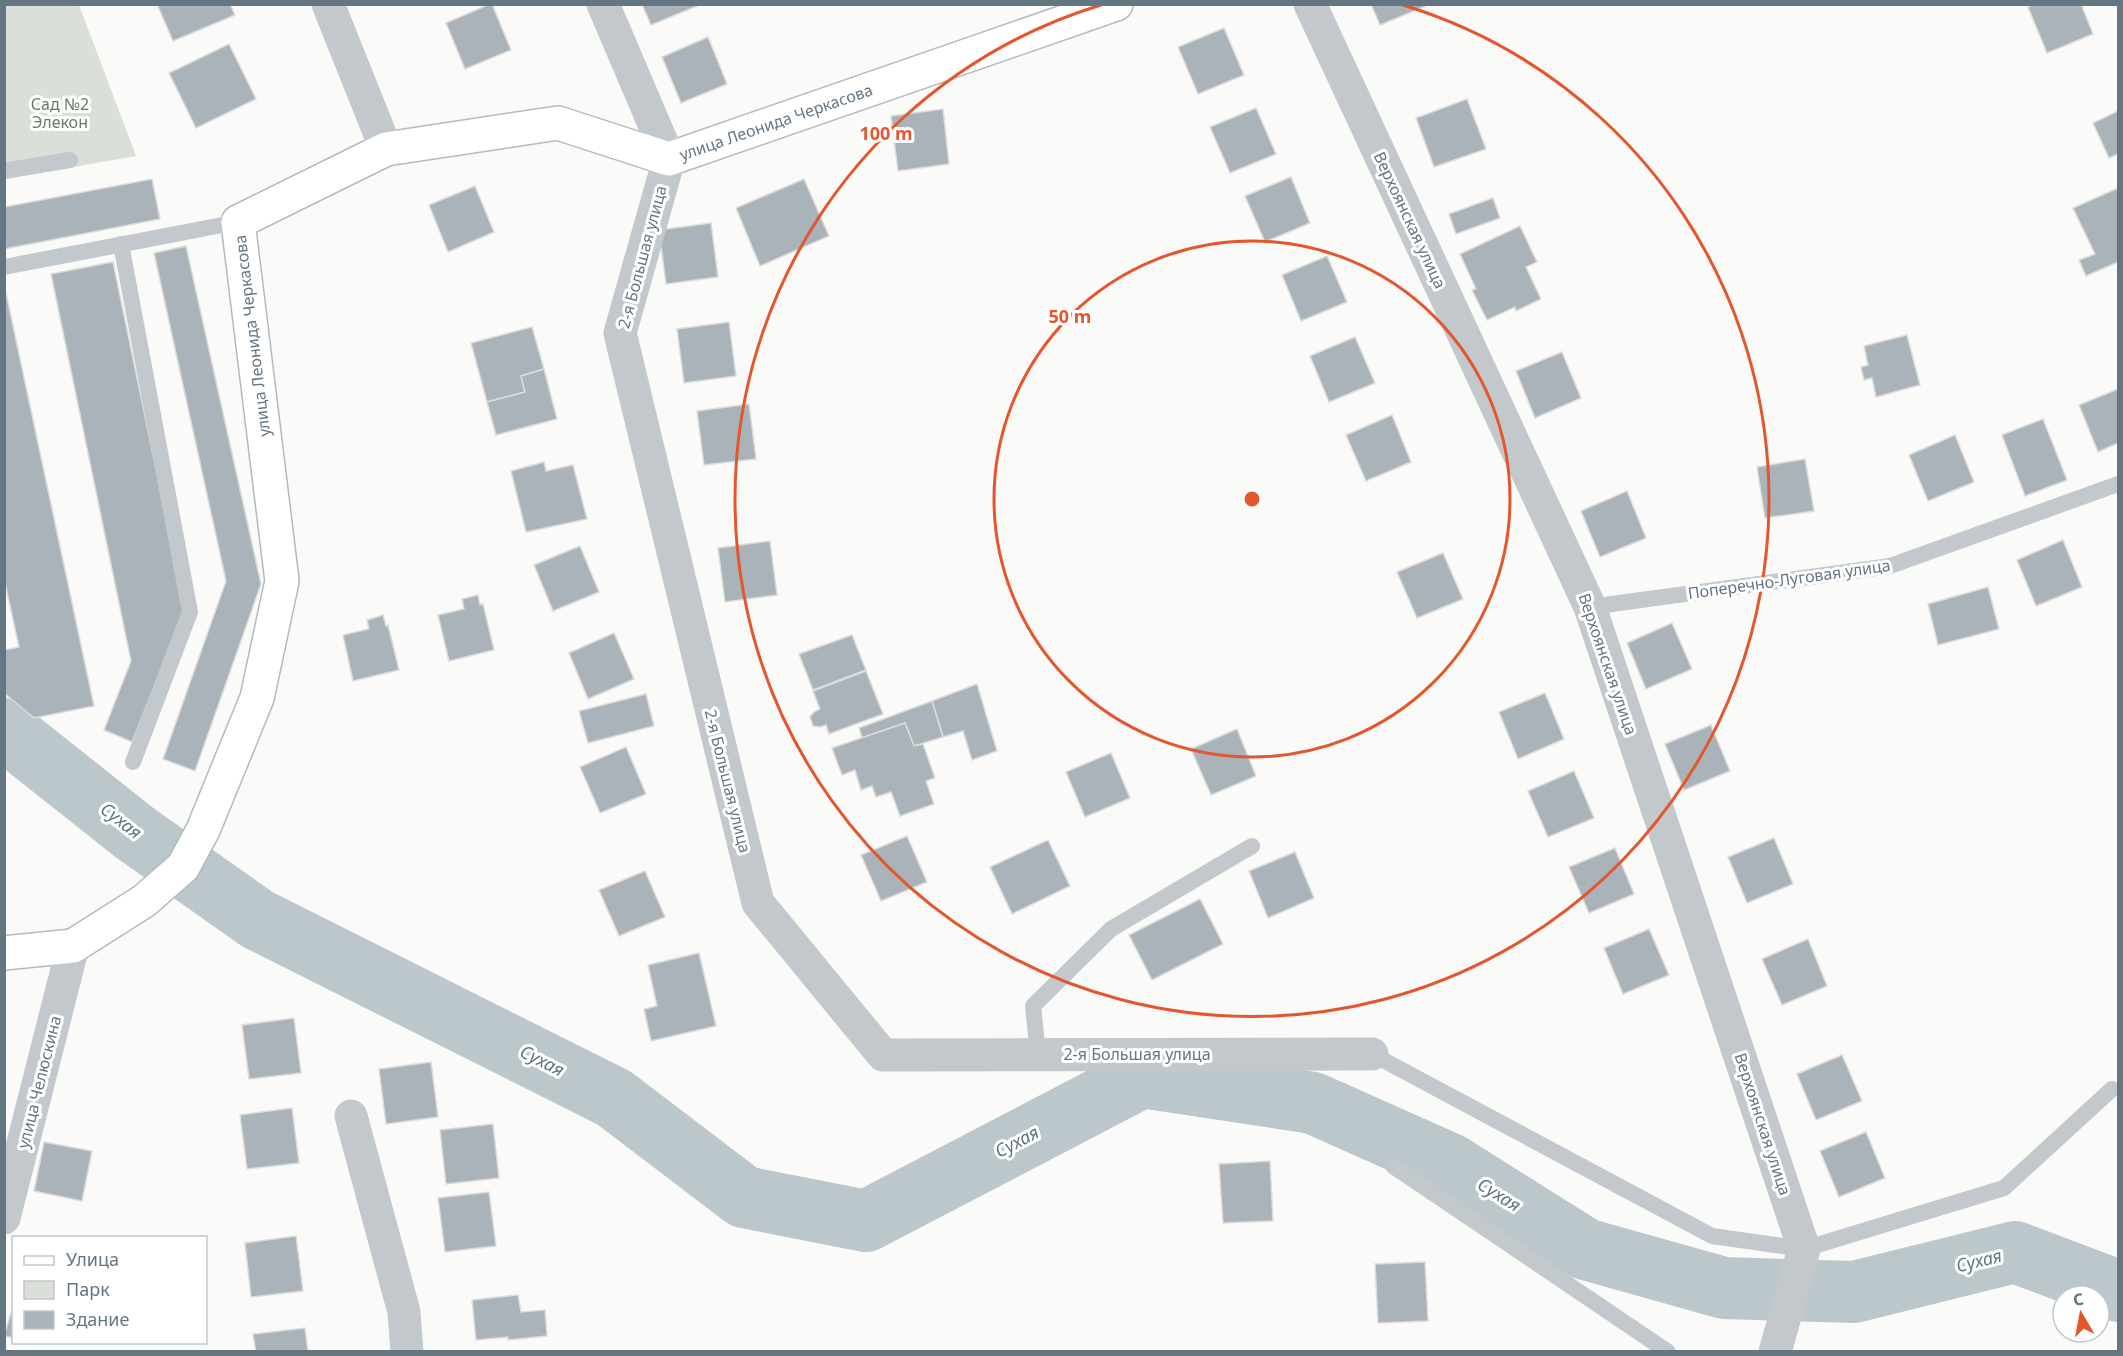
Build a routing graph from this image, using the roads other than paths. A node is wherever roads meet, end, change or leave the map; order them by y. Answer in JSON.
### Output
{"nodes":[{"id":1,"x":328,"y":4,"type":"edge"},
{"id":2,"x":603,"y":4,"type":"edge"},
{"id":3,"x":1116,"y":4,"type":"edge"},
{"id":4,"x":1310,"y":4,"type":"edge"},
{"id":5,"x":386,"y":149,"type":"junction"},
{"id":6,"x":669,"y":159,"type":"junction"},
{"id":7,"x":70,"y":160,"type":"dead end"},
{"id":8,"x":4,"y":171,"type":"edge"},
{"id":9,"x":238,"y":222,"type":"junction"},
{"id":10,"x":121,"y":244,"type":"junction"},
{"id":11,"x":4,"y":267,"type":"edge"},
{"id":12,"x":2118,"y":484,"type":"edge"},
{"id":13,"x":1590,"y":607,"type":"junction"},
{"id":14,"x":133,"y":762,"type":"dead end"},
{"id":15,"x":1252,"y":846,"type":"dead end"},
{"id":16,"x":73,"y":946,"type":"junction"},
{"id":17,"x":4,"y":953,"type":"edge"},
{"id":18,"x":1038,"y":1054,"type":"junction"},
{"id":19,"x":1372,"y":1054,"type":"joint"},
{"id":20,"x":2112,"y":1089,"type":"dead end"},
{"id":21,"x":351,"y":1116,"type":"dead end"},
{"id":22,"x":1393,"y":1166,"type":"dead end"},
{"id":23,"x":4,"y":1218,"type":"edge"},
{"id":24,"x":1804,"y":1249,"type":"junction"},
{"id":25,"x":407,"y":1352,"type":"edge"},
{"id":26,"x":1668,"y":1352,"type":"edge"},
{"id":27,"x":1775,"y":1352,"type":"edge"}],
"edges":[{"from":1,"to":5,"type":"street"},
{"from":2,"to":6,"type":"street"},
{"from":3,"to":6,"type":"street","name":"улица Леонида Черкасова"},
{"from":4,"to":13,"type":"street","name":"Верхоянская улица"},
{"from":5,"to":6,"type":"street","name":"улица Леонида Черкасова"},
{"from":5,"to":9,"type":"street","name":"улица Леонида Черкасова"},
{"from":6,"to":18,"type":"street","name":"2-я Большая улица"},
{"from":7,"to":8,"type":"lane"},
{"from":9,"to":10,"type":"lane"},
{"from":9,"to":16,"type":"street","name":"улица Леонида Черкасова"},
{"from":10,"to":11,"type":"lane"},
{"from":10,"to":14,"type":"lane"},
{"from":12,"to":13,"type":"lane","name":"Поперечно-Луговая улица"},
{"from":13,"to":24,"type":"street","name":"Верхоянская улица"},
{"from":15,"to":18,"type":"lane"},
{"from":16,"to":17,"type":"street","name":"улица Леонида Черкасова"},
{"from":16,"to":23,"type":"street","name":"улица Челюскина"},
{"from":18,"to":19,"type":"street","name":"2-я Большая улица"},
{"from":19,"to":24,"type":"lane"},
{"from":20,"to":24,"type":"lane"},
{"from":21,"to":25,"type":"street"},
{"from":22,"to":26,"type":"lane"},
{"from":24,"to":27,"type":"street"}]}
